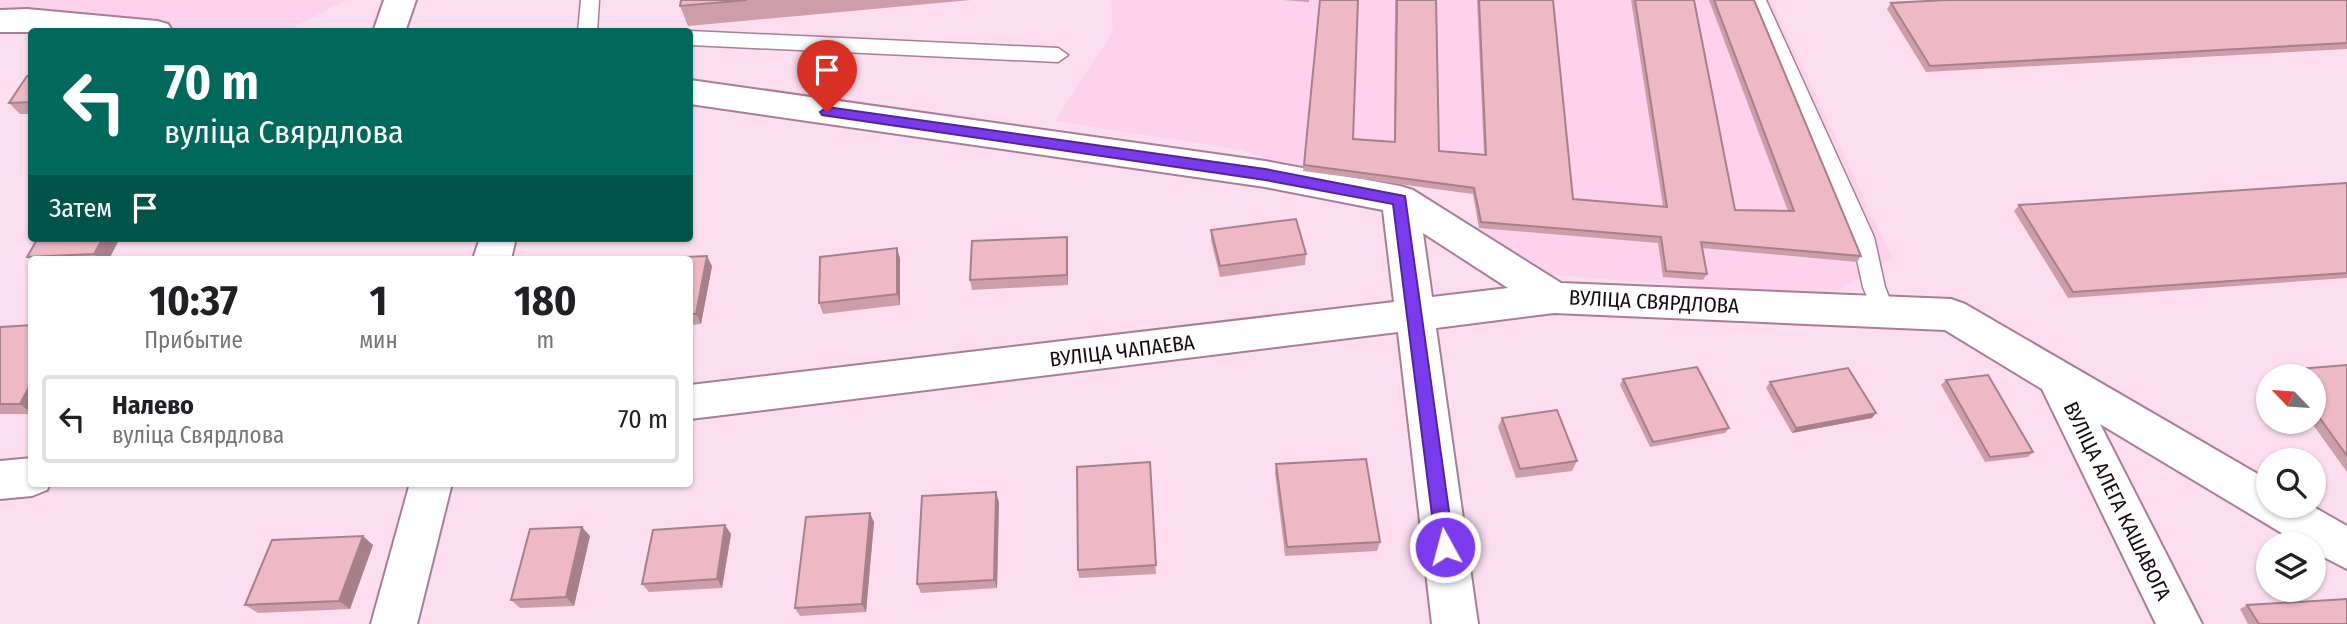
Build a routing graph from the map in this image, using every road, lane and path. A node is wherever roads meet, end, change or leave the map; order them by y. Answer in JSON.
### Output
{"nodes":[{"id":1,"x":400,"y":0,"type":"edge"},
{"id":2,"x":590,"y":0,"type":"edge"},
{"id":3,"x":1757,"y":0,"type":"edge"},
{"id":4,"x":0,"y":22,"type":"edge"},
{"id":5,"x":114,"y":28,"type":"edge"},
{"id":6,"x":390,"y":28,"type":"edge"},
{"id":7,"x":587,"y":28,"type":"edge"},
{"id":8,"x":693,"y":38,"type":"edge"},
{"id":9,"x":1058,"y":55,"type":"dead end"},
{"id":10,"x":693,"y":92,"type":"edge"},
{"id":11,"x":1400,"y":200,"type":"junction"},
{"id":12,"x":1554,"y":298,"type":"junction"},
{"id":13,"x":1884,"y":312,"type":"junction"},
{"id":14,"x":1415,"y":317,"type":"junction"},
{"id":15,"x":2056,"y":377,"type":"junction"},
{"id":16,"x":693,"y":402,"type":"edge"},
{"id":17,"x":28,"y":478,"type":"edge"},
{"id":18,"x":0,"y":481,"type":"edge"},
{"id":19,"x":430,"y":487,"type":"edge"},
{"id":20,"x":2256,"y":495,"type":"edge"},
{"id":21,"x":2294,"y":518,"type":"edge"},
{"id":22,"x":2347,"y":549,"type":"edge"},
{"id":23,"x":394,"y":624,"type":"edge"},
{"id":24,"x":1455,"y":624,"type":"edge"},
{"id":25,"x":2179,"y":624,"type":"edge"}],
"edges":[{"from":1,"to":6,"type":"street"},
{"from":2,"to":7,"type":"lane"},
{"from":3,"to":13,"type":"lane"},
{"from":4,"to":5,"type":"street"},
{"from":8,"to":9,"type":"lane"},
{"from":10,"to":11,"type":"street","name":"ВУЛІЦА СВЯРДЛОВА"},
{"from":11,"to":12,"type":"street","name":"ВУЛІЦА СВЯРДЛОВА"},
{"from":11,"to":14,"type":"street"},
{"from":12,"to":13,"type":"street","name":"ВУЛІЦА СВЯРДЛОВА"},
{"from":12,"to":14,"type":"street","name":"ВУЛІЦА ЧАПАЕВА"},
{"from":13,"to":15,"type":"street","name":"ВУЛІЦА СВЯРДЛОВА"},
{"from":14,"to":16,"type":"street","name":"ВУЛІЦА ЧАПАЕВА"},
{"from":14,"to":24,"type":"street"},
{"from":15,"to":20,"type":"street","name":"ВУЛІЦА СВЯРДЛОВА"},
{"from":15,"to":25,"type":"street","name":"ВУЛІЦА АЛЕГА КАШАВОГА"},
{"from":17,"to":18,"type":"street"},
{"from":19,"to":23,"type":"street"},
{"from":21,"to":22,"type":"street"}]}
